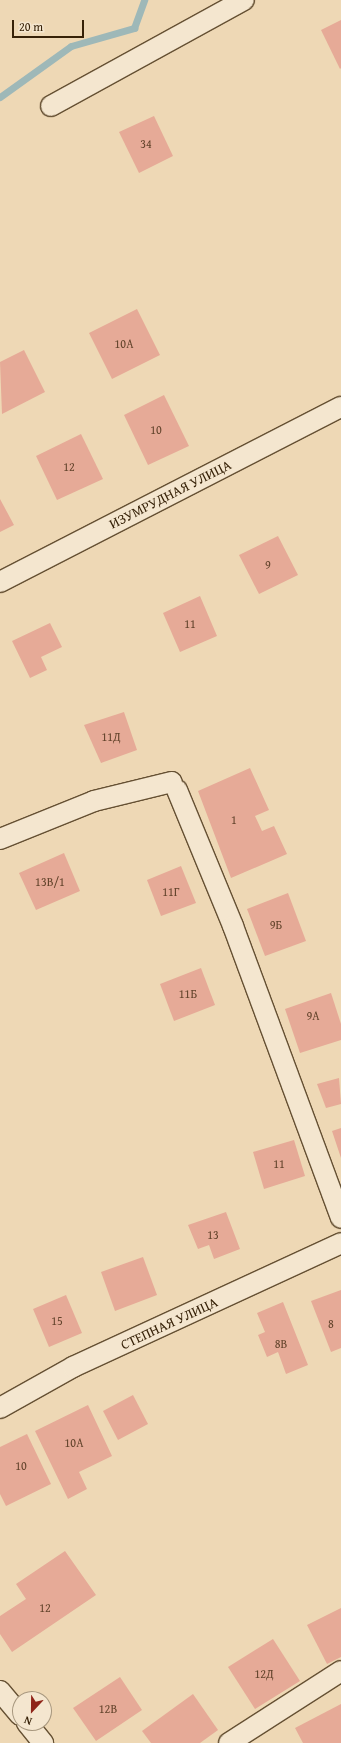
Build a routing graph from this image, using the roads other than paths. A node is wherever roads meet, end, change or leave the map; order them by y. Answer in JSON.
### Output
{"nodes":[{"id":1,"x":244,"y":0,"type":"edge"},
{"id":2,"x":51,"y":106,"type":"dead end"},
{"id":3,"x":341,"y":407,"type":"edge"},
{"id":4,"x":0,"y":582,"type":"edge"},
{"id":5,"x":0,"y":839,"type":"edge"},
{"id":6,"x":341,"y":1218,"type":"edge"},
{"id":7,"x":341,"y":1243,"type":"edge"},
{"id":8,"x":0,"y":1408,"type":"edge"},
{"id":9,"x":341,"y":1672,"type":"edge"},
{"id":10,"x":0,"y":1691,"type":"edge"},
{"id":11,"x":12,"y":1705,"type":"edge"},
{"id":12,"x":33,"y":1731,"type":"edge"},
{"id":13,"x":43,"y":1743,"type":"edge"},
{"id":14,"x":229,"y":1743,"type":"edge"}],
"edges":[{"from":1,"to":2,"type":"street"},
{"from":3,"to":4,"type":"street","name":"ИЗУМРУДНАЯ УЛИЦА"},
{"from":5,"to":6,"type":"street"},
{"from":7,"to":8,"type":"street","name":"СТЕПНАЯ УЛИЦА"},
{"from":9,"to":14,"type":"street"},
{"from":10,"to":11,"type":"street"},
{"from":12,"to":13,"type":"street"}]}
